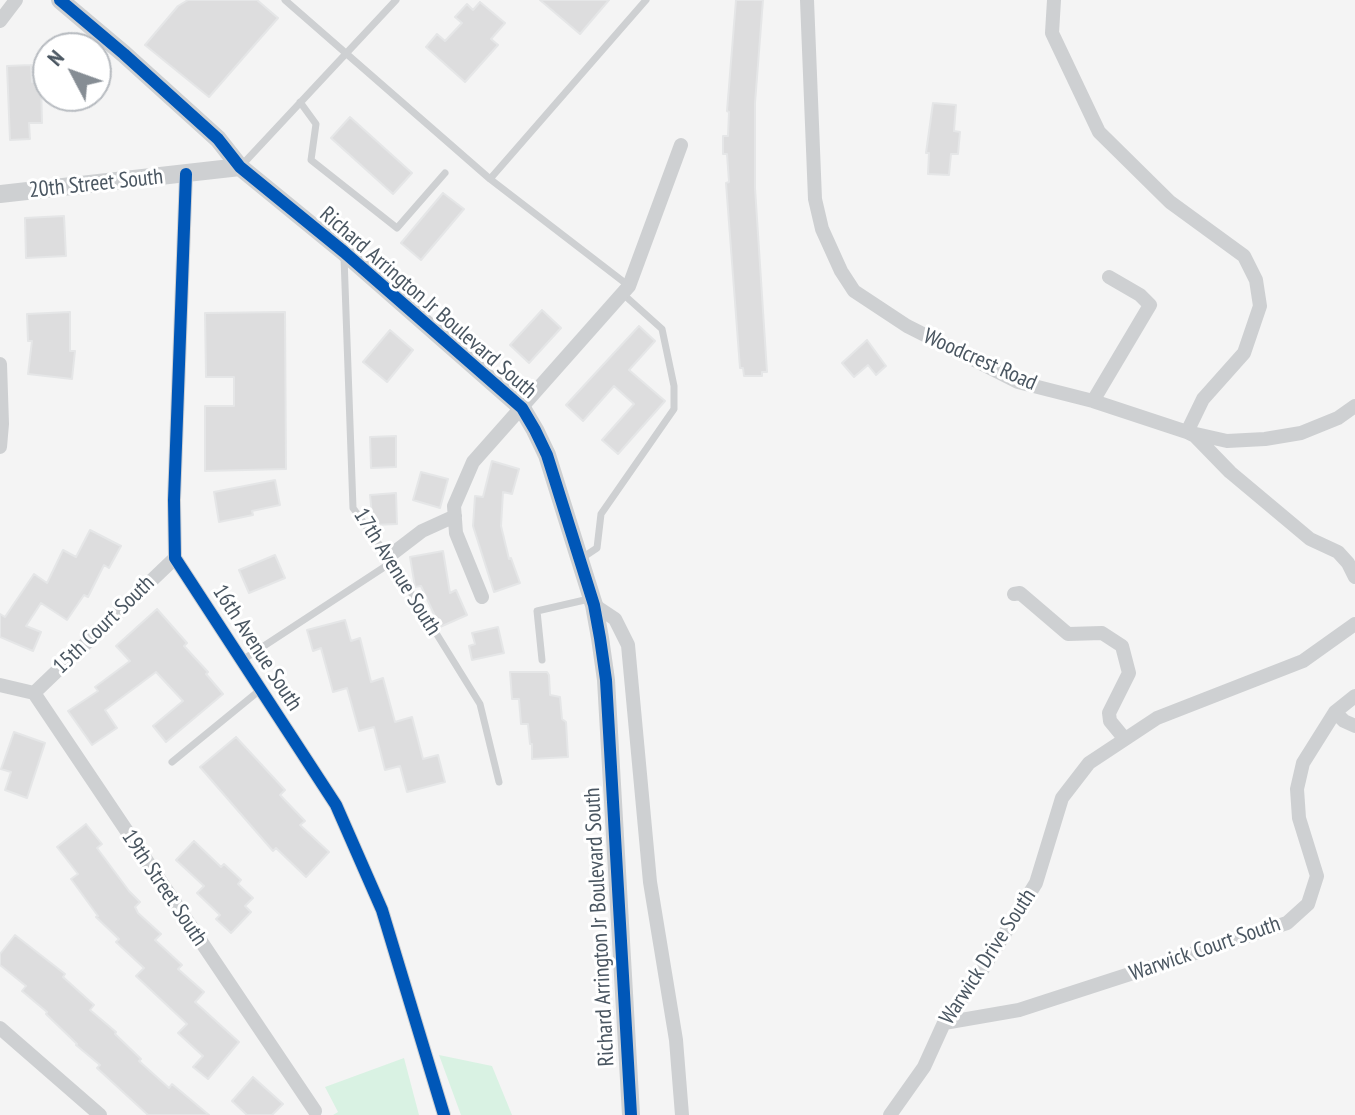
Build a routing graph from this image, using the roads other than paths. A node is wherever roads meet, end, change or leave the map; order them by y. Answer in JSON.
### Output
{"nodes":[{"id":1,"x":16,"y":0,"type":"edge"},
{"id":2,"x":60,"y":0,"type":"edge"},
{"id":3,"x":285,"y":0,"type":"edge"},
{"id":4,"x":396,"y":0,"type":"edge"},
{"id":5,"x":646,"y":0,"type":"edge"},
{"id":6,"x":807,"y":0,"type":"edge"},
{"id":7,"x":1054,"y":0,"type":"edge"},
{"id":8,"x":0,"y":21,"type":"edge"},
{"id":9,"x":347,"y":52,"type":"junction"},
{"id":10,"x":300,"y":102,"type":"junction"},
{"id":11,"x":681,"y":145,"type":"dead end"},
{"id":12,"x":240,"y":167,"type":"junction"},
{"id":13,"x":445,"y":173,"type":"dead end"},
{"id":14,"x":186,"y":174,"type":"junction"},
{"id":15,"x":490,"y":179,"type":"junction"},
{"id":16,"x":0,"y":194,"type":"edge"},
{"id":17,"x":344,"y":252,"type":"junction"},
{"id":18,"x":1109,"y":277,"type":"dead end"},
{"id":19,"x":626,"y":290,"type":"junction"},
{"id":20,"x":0,"y":364,"type":"edge"},
{"id":21,"x":1093,"y":401,"type":"junction"},
{"id":22,"x":1355,"y":406,"type":"edge"},
{"id":23,"x":522,"y":408,"type":"junction"},
{"id":24,"x":1187,"y":432,"type":"junction"},
{"id":25,"x":0,"y":447,"type":"edge"},
{"id":26,"x":455,"y":516,"type":"junction"},
{"id":27,"x":175,"y":558,"type":"junction"},
{"id":28,"x":390,"y":560,"type":"junction"},
{"id":29,"x":580,"y":560,"type":"junction"},
{"id":30,"x":1355,"y":577,"type":"edge"},
{"id":31,"x":1014,"y":594,"type":"dead end"},
{"id":32,"x":482,"y":597,"type":"dead end"},
{"id":33,"x":593,"y":602,"type":"junction"},
{"id":34,"x":1355,"y":624,"type":"edge"},
{"id":35,"x":542,"y":660,"type":"dead end"},
{"id":36,"x":241,"y":661,"type":"junction"},
{"id":37,"x":0,"y":685,"type":"edge"},
{"id":38,"x":260,"y":690,"type":"junction"},
{"id":39,"x":34,"y":693,"type":"junction"},
{"id":40,"x":1355,"y":696,"type":"edge"},
{"id":41,"x":1335,"y":712,"type":"junction"},
{"id":42,"x":1355,"y":726,"type":"edge"},
{"id":43,"x":1124,"y":738,"type":"junction"},
{"id":44,"x":172,"y":762,"type":"dead end"},
{"id":45,"x":499,"y":782,"type":"dead end"},
{"id":46,"x":944,"y":1023,"type":"junction"},
{"id":47,"x":0,"y":1028,"type":"edge"},
{"id":48,"x":315,"y":1111,"type":"dead end"},
{"id":49,"x":92,"y":1112,"type":"edge"},
{"id":50,"x":444,"y":1115,"type":"edge"},
{"id":51,"x":631,"y":1115,"type":"edge"},
{"id":52,"x":682,"y":1115,"type":"edge"},
{"id":53,"x":890,"y":1115,"type":"edge"}],
"edges":[{"from":1,"to":8,"type":"street"},
{"from":2,"to":12,"type":"street","name":"Richard Arrington Jr Boulevard South"},
{"from":3,"to":9,"type":"lane"},
{"from":4,"to":9,"type":"lane"},
{"from":5,"to":15,"type":"lane"},
{"from":6,"to":21,"type":"street","name":"Woodcrest Road"},
{"from":7,"to":24,"type":"street"},
{"from":9,"to":10,"type":"lane"},
{"from":9,"to":15,"type":"lane"},
{"from":10,"to":12,"type":"lane"},
{"from":10,"to":13,"type":"lane"},
{"from":11,"to":19,"type":"street"},
{"from":12,"to":14,"type":"street","name":"20th Street South"},
{"from":12,"to":17,"type":"street","name":"Richard Arrington Jr Boulevard South"},
{"from":14,"to":16,"type":"street","name":"20th Street South"},
{"from":14,"to":27,"type":"street"},
{"from":15,"to":19,"type":"lane"},
{"from":17,"to":23,"type":"street","name":"Richard Arrington Jr Boulevard South"},
{"from":17,"to":28,"type":"lane","name":"17th Avenue South"},
{"from":18,"to":21,"type":"street"},
{"from":19,"to":23,"type":"street"},
{"from":19,"to":29,"type":"lane"},
{"from":20,"to":25,"type":"street"},
{"from":21,"to":24,"type":"street","name":"Woodcrest Road"},
{"from":22,"to":24,"type":"street"},
{"from":23,"to":26,"type":"street"},
{"from":23,"to":29,"type":"street","name":"Richard Arrington Jr Boulevard South"},
{"from":24,"to":30,"type":"street","name":"Woodcrest Road"},
{"from":26,"to":28,"type":"street"},
{"from":26,"to":32,"type":"street"},
{"from":27,"to":36,"type":"street","name":"16th Avenue South"},
{"from":27,"to":39,"type":"street","name":"15th Court South"},
{"from":28,"to":36,"type":"lane"},
{"from":28,"to":45,"type":"lane","name":"17th Avenue South"},
{"from":29,"to":33,"type":"street","name":"Richard Arrington Jr Boulevard South"},
{"from":31,"to":43,"type":"street"},
{"from":33,"to":35,"type":"lane"},
{"from":33,"to":51,"type":"street","name":"Richard Arrington Jr Boulevard South"},
{"from":33,"to":52,"type":"street"},
{"from":34,"to":43,"type":"street","name":"Warwick Drive South"},
{"from":36,"to":38,"type":"street","name":"16th Avenue South"},
{"from":37,"to":39,"type":"street"},
{"from":38,"to":44,"type":"lane"},
{"from":38,"to":50,"type":"street","name":"16th Avenue South"},
{"from":39,"to":48,"type":"street","name":"19th Street South"},
{"from":40,"to":41,"type":"street"},
{"from":41,"to":42,"type":"street"},
{"from":41,"to":46,"type":"street","name":"Warwick Court South"},
{"from":43,"to":46,"type":"street","name":"Warwick Drive South"},
{"from":46,"to":53,"type":"street","name":"Warwick Drive South"},
{"from":47,"to":49,"type":"street"}]}
